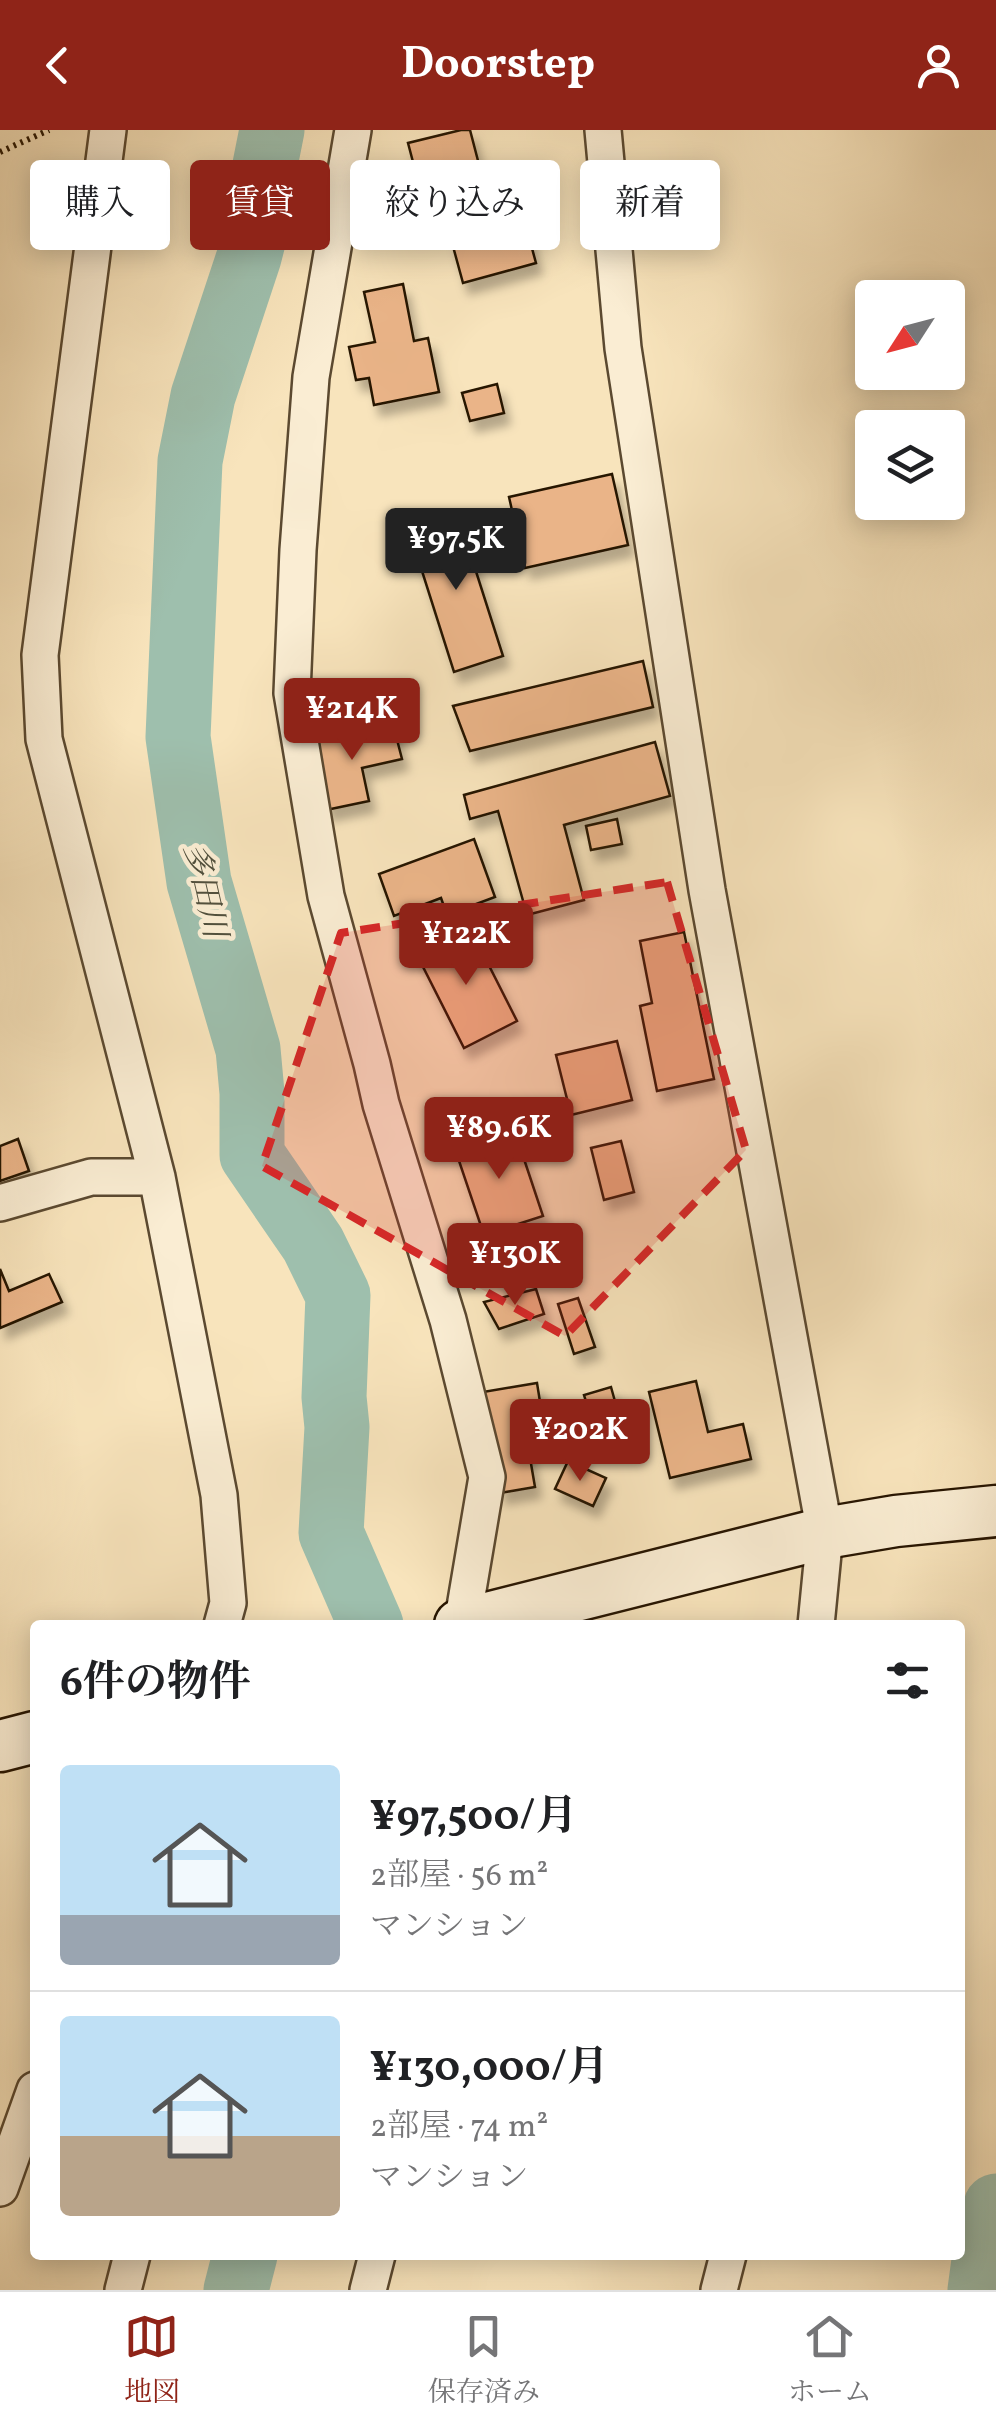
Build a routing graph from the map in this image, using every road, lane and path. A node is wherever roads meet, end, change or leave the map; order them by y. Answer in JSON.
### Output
{"nodes":[{"id":1,"x":49,"y":130,"type":"edge"},
{"id":2,"x":108,"y":130,"type":"edge"},
{"id":3,"x":354,"y":130,"type":"edge"},
{"id":4,"x":604,"y":130,"type":"edge"},
{"id":5,"x":0,"y":152,"type":"edge"},
{"id":6,"x":158,"y":1176,"type":"junction"},
{"id":7,"x":0,"y":1203,"type":"edge"},
{"id":8,"x":996,"y":1511,"type":"edge"},
{"id":9,"x":825,"y":1534,"type":"junction"},
{"id":10,"x":223,"y":1620,"type":"edge"},
{"id":11,"x":463,"y":1620,"type":"edge"},
{"id":12,"x":482,"y":1620,"type":"edge"},
{"id":13,"x":816,"y":1620,"type":"edge"},
{"id":14,"x":30,"y":1738,"type":"edge"},
{"id":15,"x":0,"y":1746,"type":"edge"},
{"id":16,"x":30,"y":2104,"type":"edge"},
{"id":17,"x":0,"y":2188,"type":"edge"},
{"id":18,"x":131,"y":2260,"type":"edge"},
{"id":19,"x":376,"y":2260,"type":"edge"},
{"id":20,"x":727,"y":2260,"type":"edge"},
{"id":21,"x":123,"y":2290,"type":"edge"},
{"id":22,"x":368,"y":2290,"type":"edge"},
{"id":23,"x":719,"y":2290,"type":"edge"}],
"edges":[{"from":1,"to":5,"type":"path"},
{"from":2,"to":6,"type":"street"},
{"from":3,"to":11,"type":"street"},
{"from":4,"to":9,"type":"street"},
{"from":6,"to":7,"type":"street"},
{"from":6,"to":10,"type":"street"},
{"from":8,"to":9,"type":"street"},
{"from":9,"to":12,"type":"street"},
{"from":9,"to":13,"type":"street"},
{"from":14,"to":15,"type":"street"},
{"from":16,"to":17,"type":"street"},
{"from":18,"to":21,"type":"street"},
{"from":19,"to":22,"type":"street"},
{"from":20,"to":23,"type":"street"}]}
